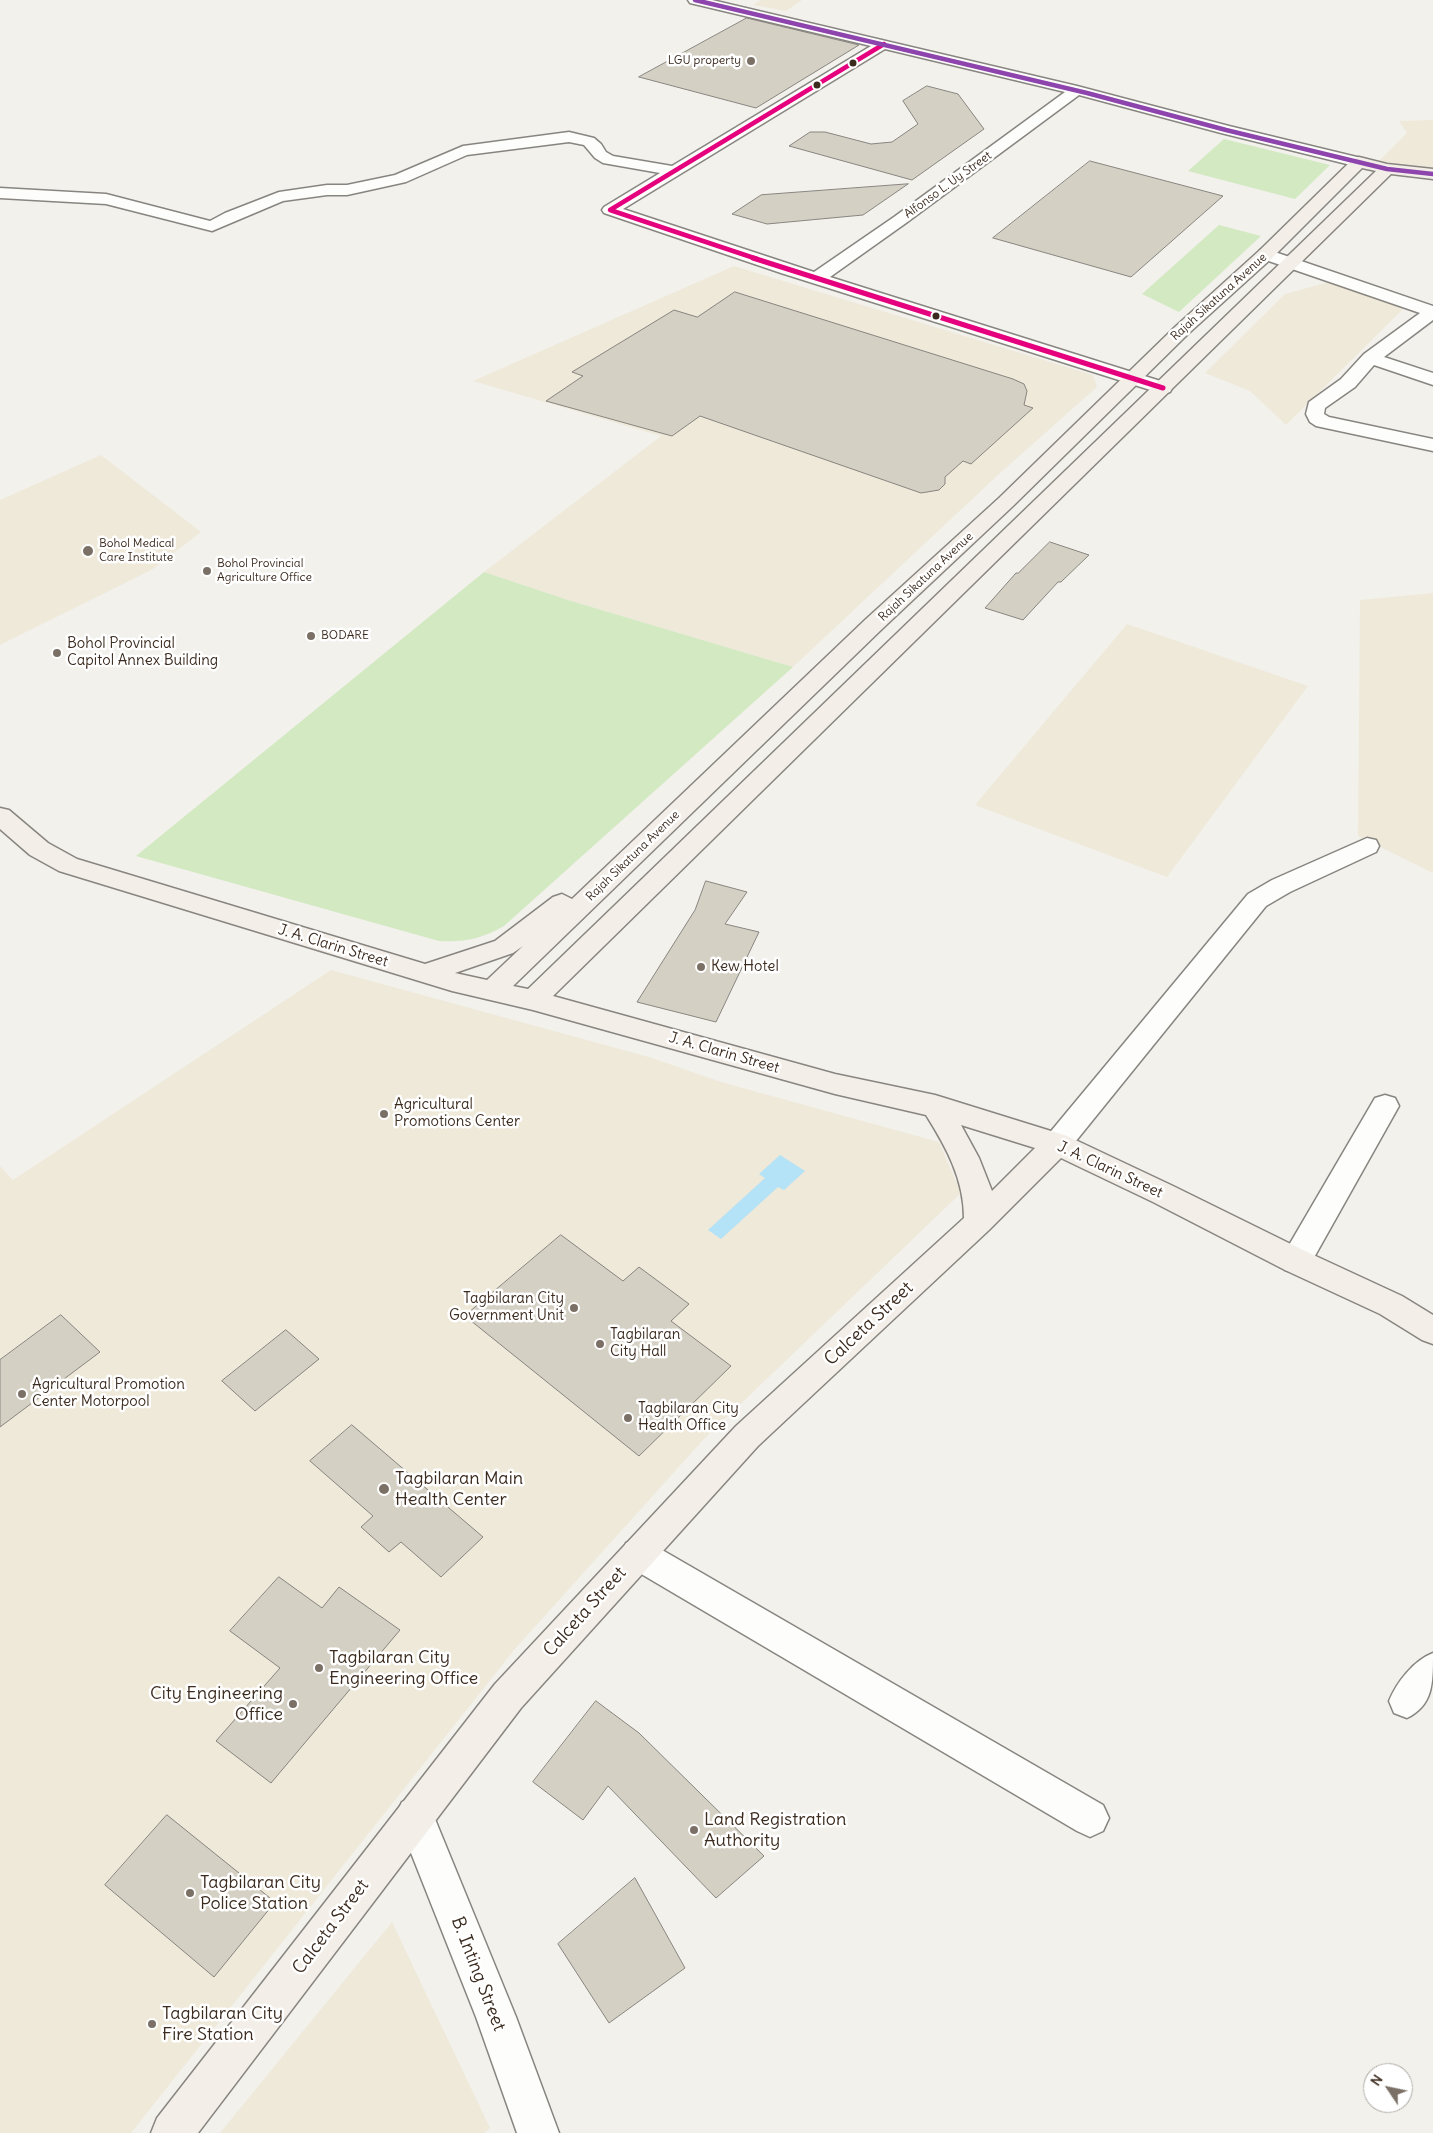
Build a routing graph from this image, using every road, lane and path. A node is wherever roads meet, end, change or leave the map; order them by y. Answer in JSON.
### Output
{"nodes":[{"id":1,"x":695,"y":0,"type":"edge"},
{"id":2,"x":884,"y":44,"type":"junction"},
{"id":3,"x":1077,"y":90,"type":"junction"},
{"id":4,"x":1359,"y":162,"type":"junction"},
{"id":5,"x":1387,"y":169,"type":"junction"},
{"id":6,"x":675,"y":171,"type":"junction"},
{"id":7,"x":1433,"y":174,"type":"edge"},
{"id":8,"x":0,"y":193,"type":"edge"},
{"id":9,"x":1266,"y":254,"type":"junction"},
{"id":10,"x":1293,"y":262,"type":"junction"},
{"id":11,"x":817,"y":278,"type":"junction"},
{"id":12,"x":1370,"y":358,"type":"junction"},
{"id":13,"x":1152,"y":360,"type":"junction"},
{"id":14,"x":1181,"y":370,"type":"junction"},
{"id":15,"x":1431,"y":376,"type":"edge"},
{"id":16,"x":1133,"y":378,"type":"junction"},
{"id":17,"x":1163,"y":388,"type":"junction"},
{"id":18,"x":1433,"y":444,"type":"edge"},
{"id":19,"x":811,"y":685,"type":"junction"},
{"id":20,"x":845,"y":696,"type":"junction"},
{"id":21,"x":0,"y":816,"type":"edge"},
{"id":22,"x":1367,"y":846,"type":"dead end"},
{"id":23,"x":597,"y":891,"type":"junction"},
{"id":24,"x":425,"y":974,"type":"junction"},
{"id":25,"x":492,"y":991,"type":"junction"},
{"id":26,"x":533,"y":1000,"type":"junction"},
{"id":27,"x":935,"y":1106,"type":"junction"},
{"id":28,"x":1386,"y":1106,"type":"dead end"},
{"id":29,"x":1057,"y":1144,"type":"junction"},
{"id":30,"x":979,"y":1222,"type":"junction"},
{"id":31,"x":1296,"y":1261,"type":"junction"},
{"id":32,"x":1433,"y":1331,"type":"edge"},
{"id":33,"x":638,"y":1554,"type":"junction"},
{"id":34,"x":1433,"y":1670,"type":"edge"},
{"id":35,"x":1407,"y":1701,"type":"dead end"},
{"id":36,"x":415,"y":1816,"type":"junction"},
{"id":37,"x":1090,"y":1818,"type":"dead end"},
{"id":38,"x":172,"y":2133,"type":"edge"},
{"id":39,"x":538,"y":2133,"type":"edge"}],
"edges":[{"from":1,"to":2,"type":"street"},
{"from":2,"to":3,"type":"street"},
{"from":2,"to":6,"type":"street"},
{"from":3,"to":4,"type":"street"},
{"from":3,"to":11,"type":"street","name":"Alfonso L. Uy Street"},
{"from":4,"to":5,"type":"main road"},
{"from":4,"to":9,"type":"main road","name":"Rajah Sikatuna Avenue"},
{"from":5,"to":7,"type":"main road"},
{"from":5,"to":10,"type":"main road"},
{"from":6,"to":8,"type":"street"},
{"from":6,"to":11,"type":"street"},
{"from":9,"to":10,"type":"street"},
{"from":9,"to":13,"type":"main road","name":"Rajah Sikatuna Avenue"},
{"from":10,"to":12,"type":"street"},
{"from":10,"to":14,"type":"main road"},
{"from":11,"to":16,"type":"street"},
{"from":12,"to":15,"type":"street"},
{"from":12,"to":18,"type":"street"},
{"from":13,"to":14,"type":"main road"},
{"from":13,"to":16,"type":"main road","name":"Rajah Sikatuna Avenue"},
{"from":14,"to":17,"type":"main road"},
{"from":16,"to":17,"type":"street"},
{"from":16,"to":19,"type":"main road","name":"Rajah Sikatuna Avenue"},
{"from":17,"to":20,"type":"main road"},
{"from":19,"to":20,"type":"main road"},
{"from":19,"to":23,"type":"main road","name":"Rajah Sikatuna Avenue"},
{"from":20,"to":26,"type":"main road"},
{"from":21,"to":24,"type":"main road","name":"J. A. Clarin Street"},
{"from":22,"to":29,"type":"street"},
{"from":23,"to":24,"type":"main road"},
{"from":23,"to":25,"type":"main road","name":"Rajah Sikatuna Avenue"},
{"from":24,"to":25,"type":"main road","name":"J. A. Clarin Street"},
{"from":25,"to":26,"type":"main road","name":"J. A. Clarin Street"},
{"from":26,"to":27,"type":"main road","name":"J. A. Clarin Street"},
{"from":27,"to":29,"type":"main road","name":"J. A. Clarin Street"},
{"from":27,"to":30,"type":"main road"},
{"from":28,"to":31,"type":"street"},
{"from":29,"to":30,"type":"main road","name":"Calceta Street"},
{"from":29,"to":31,"type":"main road","name":"J. A. Clarin Street"},
{"from":30,"to":33,"type":"main road","name":"Calceta Street"},
{"from":31,"to":32,"type":"main road","name":"J. A. Clarin Street"},
{"from":33,"to":36,"type":"main road","name":"Calceta Street"},
{"from":33,"to":37,"type":"street"},
{"from":34,"to":35,"type":"street"},
{"from":36,"to":38,"type":"main road","name":"Calceta Street"},
{"from":36,"to":39,"type":"street","name":"B. Inting Street"}]}
